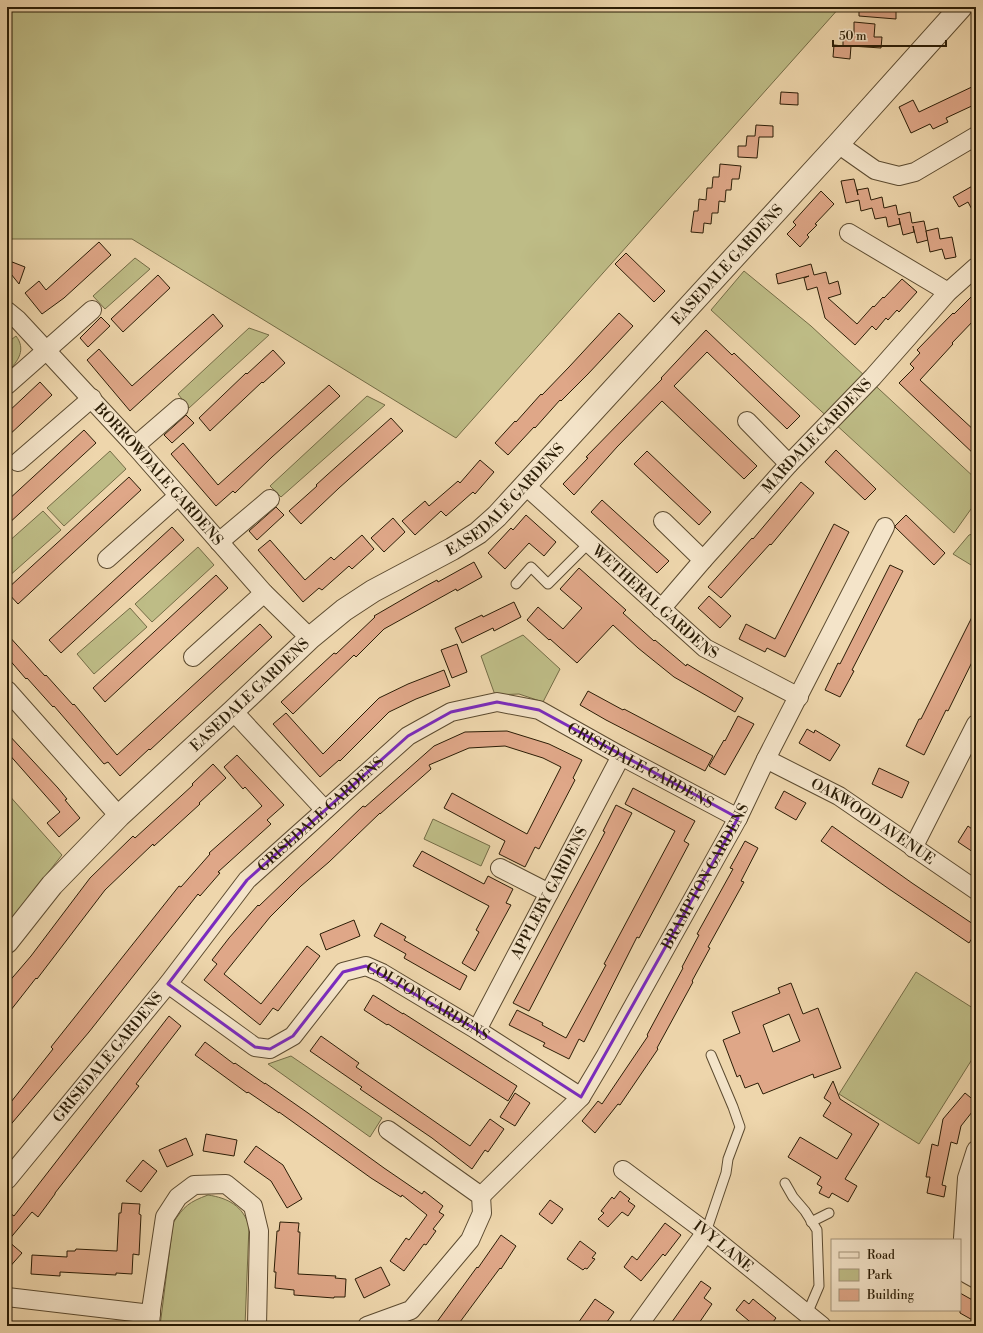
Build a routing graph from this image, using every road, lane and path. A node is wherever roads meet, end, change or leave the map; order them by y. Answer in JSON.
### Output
{"nodes":[{"id":1,"x":961,"y":7,"type":"edge"},
{"id":2,"x":976,"y":136,"type":"edge"},
{"id":3,"x":838,"y":144,"type":"junction"},
{"id":4,"x":849,"y":233,"type":"dead end"},
{"id":5,"x":976,"y":267,"type":"edge"},
{"id":6,"x":948,"y":292,"type":"junction"},
{"id":7,"x":92,"y":310,"type":"dead end"},
{"id":8,"x":7,"y":311,"type":"edge"},
{"id":9,"x":47,"y":349,"type":"junction"},
{"id":10,"x":7,"y":385,"type":"edge"},
{"id":11,"x":92,"y":398,"type":"junction"},
{"id":12,"x":179,"y":408,"type":"dead end"},
{"id":13,"x":747,"y":422,"type":"dead end"},
{"id":14,"x":135,"y":446,"type":"junction"},
{"id":15,"x":18,"y":462,"type":"dead end"},
{"id":16,"x":789,"y":464,"type":"junction"},
{"id":17,"x":526,"y":486,"type":"junction"},
{"id":18,"x":178,"y":496,"type":"junction"},
{"id":19,"x":270,"y":499,"type":"dead end"},
{"id":20,"x":663,"y":521,"type":"dead end"},
{"id":21,"x":885,"y":527,"type":"dead end"},
{"id":22,"x":219,"y":542,"type":"junction"},
{"id":23,"x":589,"y":543,"type":"junction"},
{"id":24,"x":106,"y":559,"type":"dead end"},
{"id":25,"x":703,"y":560,"type":"junction"},
{"id":26,"x":516,"y":584,"type":"dead end"},
{"id":27,"x":264,"y":593,"type":"junction"},
{"id":28,"x":661,"y":609,"type":"junction"},
{"id":29,"x":310,"y":638,"type":"junction"},
{"id":30,"x":193,"y":657,"type":"dead end"},
{"id":31,"x":7,"y":690,"type":"edge"},
{"id":32,"x":799,"y":697,"type":"junction"},
{"id":33,"x":233,"y":712,"type":"junction"},
{"id":34,"x":976,"y":724,"type":"edge"},
{"id":35,"x":621,"y":756,"type":"junction"},
{"id":36,"x":766,"y":759,"type":"junction"},
{"id":37,"x":325,"y":810,"type":"junction"},
{"id":38,"x":119,"y":816,"type":"junction"},
{"id":39,"x":738,"y":818,"type":"junction"},
{"id":40,"x":914,"y":848,"type":"junction"},
{"id":41,"x":500,"y":868,"type":"dead end"},
{"id":42,"x":976,"y":890,"type":"edge"},
{"id":43,"x":549,"y":893,"type":"junction"},
{"id":44,"x":7,"y":942,"type":"edge"},
{"id":45,"x":168,"y":984,"type":"junction"},
{"id":46,"x":477,"y":1030,"type":"junction"},
{"id":47,"x":711,"y":1055,"type":"dead end"},
{"id":48,"x":581,"y":1097,"type":"junction"},
{"id":49,"x":388,"y":1130,"type":"dead end"},
{"id":50,"x":976,"y":1150,"type":"edge"},
{"id":51,"x":623,"y":1170,"type":"dead end"},
{"id":52,"x":7,"y":1180,"type":"edge"},
{"id":53,"x":785,"y":1183,"type":"dead end"},
{"id":54,"x":481,"y":1196,"type":"junction"},
{"id":55,"x":829,"y":1213,"type":"dead end"},
{"id":56,"x":811,"y":1222,"type":"junction"},
{"id":57,"x":706,"y":1232,"type":"junction"},
{"id":58,"x":968,"y":1275,"type":"edge"},
{"id":59,"x":7,"y":1297,"type":"edge"},
{"id":60,"x":807,"y":1314,"type":"junction"},
{"id":61,"x":150,"y":1320,"type":"edge"},
{"id":62,"x":257,"y":1326,"type":"edge"},
{"id":63,"x":367,"y":1326,"type":"edge"},
{"id":64,"x":638,"y":1326,"type":"edge"},
{"id":65,"x":822,"y":1326,"type":"edge"}],
"edges":[{"from":1,"to":3,"type":"street","name":"EASEDALE GARDENS"},
{"from":2,"to":3,"type":"street"},
{"from":3,"to":17,"type":"street","name":"EASEDALE GARDENS"},
{"from":4,"to":6,"type":"street"},
{"from":5,"to":6,"type":"street","name":"MARDALE GARDENS"},
{"from":6,"to":16,"type":"street","name":"MARDALE GARDENS"},
{"from":7,"to":9,"type":"street"},
{"from":8,"to":9,"type":"street","name":"BORROWDALE GARDENS"},
{"from":9,"to":10,"type":"street"},
{"from":9,"to":11,"type":"street","name":"BORROWDALE GARDENS"},
{"from":11,"to":14,"type":"street","name":"BORROWDALE GARDENS"},
{"from":11,"to":15,"type":"street"},
{"from":12,"to":14,"type":"street"},
{"from":13,"to":16,"type":"street"},
{"from":14,"to":18,"type":"street","name":"BORROWDALE GARDENS"},
{"from":16,"to":25,"type":"street","name":"MARDALE GARDENS"},
{"from":17,"to":23,"type":"street","name":"WETHERAL GARDENS"},
{"from":17,"to":29,"type":"street","name":"EASEDALE GARDENS"},
{"from":18,"to":22,"type":"street","name":"BORROWDALE GARDENS"},
{"from":18,"to":24,"type":"street"},
{"from":19,"to":22,"type":"street"},
{"from":20,"to":25,"type":"street"},
{"from":21,"to":32,"type":"street","name":"BRAMPTON GARDENS"},
{"from":22,"to":27,"type":"street","name":"BORROWDALE GARDENS"},
{"from":23,"to":26,"type":"lane"},
{"from":23,"to":28,"type":"street","name":"WETHERAL GARDENS"},
{"from":25,"to":28,"type":"street","name":"MARDALE GARDENS"},
{"from":27,"to":29,"type":"street","name":"BORROWDALE GARDENS"},
{"from":27,"to":30,"type":"street"},
{"from":28,"to":32,"type":"street","name":"WETHERAL GARDENS"},
{"from":29,"to":33,"type":"street","name":"EASEDALE GARDENS"},
{"from":31,"to":38,"type":"street"},
{"from":32,"to":36,"type":"street","name":"BRAMPTON GARDENS"},
{"from":33,"to":37,"type":"street"},
{"from":33,"to":38,"type":"street","name":"EASEDALE GARDENS"},
{"from":34,"to":40,"type":"street"},
{"from":35,"to":37,"type":"street","name":"GRISEDALE GARDENS"},
{"from":35,"to":39,"type":"street","name":"GRISEDALE GARDENS"},
{"from":35,"to":43,"type":"street","name":"APPLEBY GARDENS"},
{"from":36,"to":39,"type":"street","name":"BRAMPTON GARDENS"},
{"from":36,"to":40,"type":"street","name":"OAKWOOD AVENUE"},
{"from":37,"to":45,"type":"street","name":"GRISEDALE GARDENS"},
{"from":38,"to":44,"type":"street","name":"EASEDALE GARDENS"},
{"from":39,"to":48,"type":"street","name":"BRAMPTON GARDENS"},
{"from":40,"to":42,"type":"street","name":"OAKWOOD AVENUE"},
{"from":41,"to":43,"type":"street"},
{"from":43,"to":46,"type":"street","name":"APPLEBY GARDENS"},
{"from":45,"to":46,"type":"street","name":"COLTON GARDENS"},
{"from":45,"to":52,"type":"street","name":"GRISEDALE GARDENS"},
{"from":46,"to":48,"type":"street","name":"COLTON GARDENS"},
{"from":47,"to":57,"type":"lane"},
{"from":48,"to":54,"type":"street","name":"BRAMPTON GARDENS"},
{"from":49,"to":54,"type":"street"},
{"from":50,"to":58,"type":"street"},
{"from":51,"to":57,"type":"street","name":"IVY LANE"},
{"from":53,"to":56,"type":"lane"},
{"from":54,"to":63,"type":"street"},
{"from":55,"to":56,"type":"lane"},
{"from":56,"to":60,"type":"lane"},
{"from":57,"to":60,"type":"street","name":"IVY LANE"},
{"from":57,"to":64,"type":"street"},
{"from":59,"to":61,"type":"street"},
{"from":60,"to":65,"type":"street","name":"IVY LANE"},
{"from":61,"to":62,"type":"street"}]}
